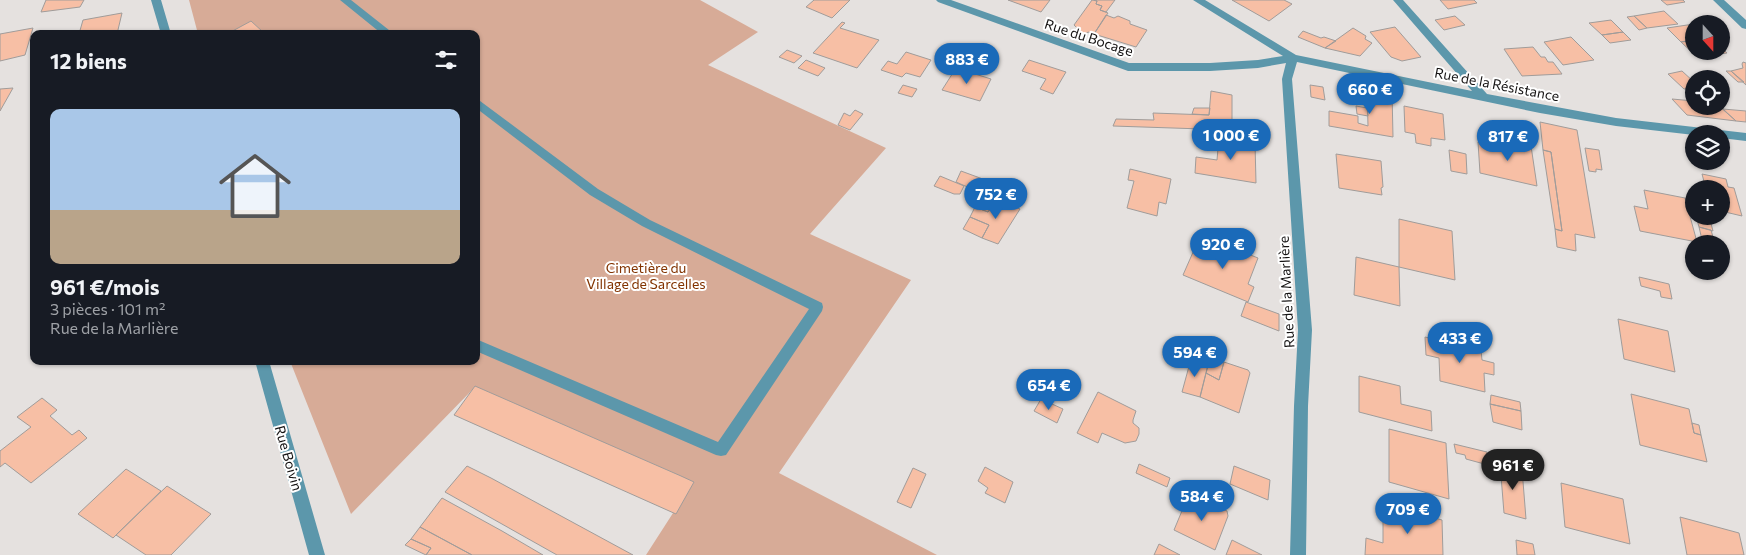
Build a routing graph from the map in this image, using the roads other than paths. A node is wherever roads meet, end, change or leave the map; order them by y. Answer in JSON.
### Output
{"nodes":[{"id":1,"x":156,"y":0,"type":"edge"},
{"id":2,"x":345,"y":0,"type":"edge"},
{"id":3,"x":942,"y":0,"type":"edge"},
{"id":4,"x":1198,"y":0,"type":"edge"},
{"id":5,"x":1398,"y":0,"type":"edge"},
{"id":6,"x":1718,"y":0,"type":"edge"},
{"id":7,"x":1746,"y":26,"type":"edge"},
{"id":8,"x":165,"y":30,"type":"edge"},
{"id":9,"x":383,"y":30,"type":"edge"},
{"id":10,"x":1293,"y":58,"type":"junction"},
{"id":11,"x":1483,"y":97,"type":"junction"},
{"id":12,"x":480,"y":105,"type":"edge"},
{"id":13,"x":1685,"y":130,"type":"edge"},
{"id":14,"x":1730,"y":135,"type":"edge"},
{"id":15,"x":1746,"y":137,"type":"edge"},
{"id":16,"x":480,"y":347,"type":"edge"},
{"id":17,"x":263,"y":365,"type":"edge"},
{"id":18,"x":316,"y":555,"type":"edge"},
{"id":19,"x":1298,"y":555,"type":"edge"}],
"edges":[{"from":1,"to":8,"type":"street"},
{"from":2,"to":9,"type":"street"},
{"from":3,"to":10,"type":"street","name":"Rue du Bocage"},
{"from":4,"to":10,"type":"street","name":"Rue de la Résistance"},
{"from":5,"to":11,"type":"street"},
{"from":6,"to":7,"type":"street"},
{"from":10,"to":11,"type":"street","name":"Rue de la Résistance"},
{"from":10,"to":19,"type":"street","name":"Rue de la Marlière"},
{"from":11,"to":13,"type":"street","name":"Rue de la Résistance"},
{"from":12,"to":16,"type":"street"},
{"from":14,"to":15,"type":"street"},
{"from":17,"to":18,"type":"street","name":"Rue Boivin"}]}
